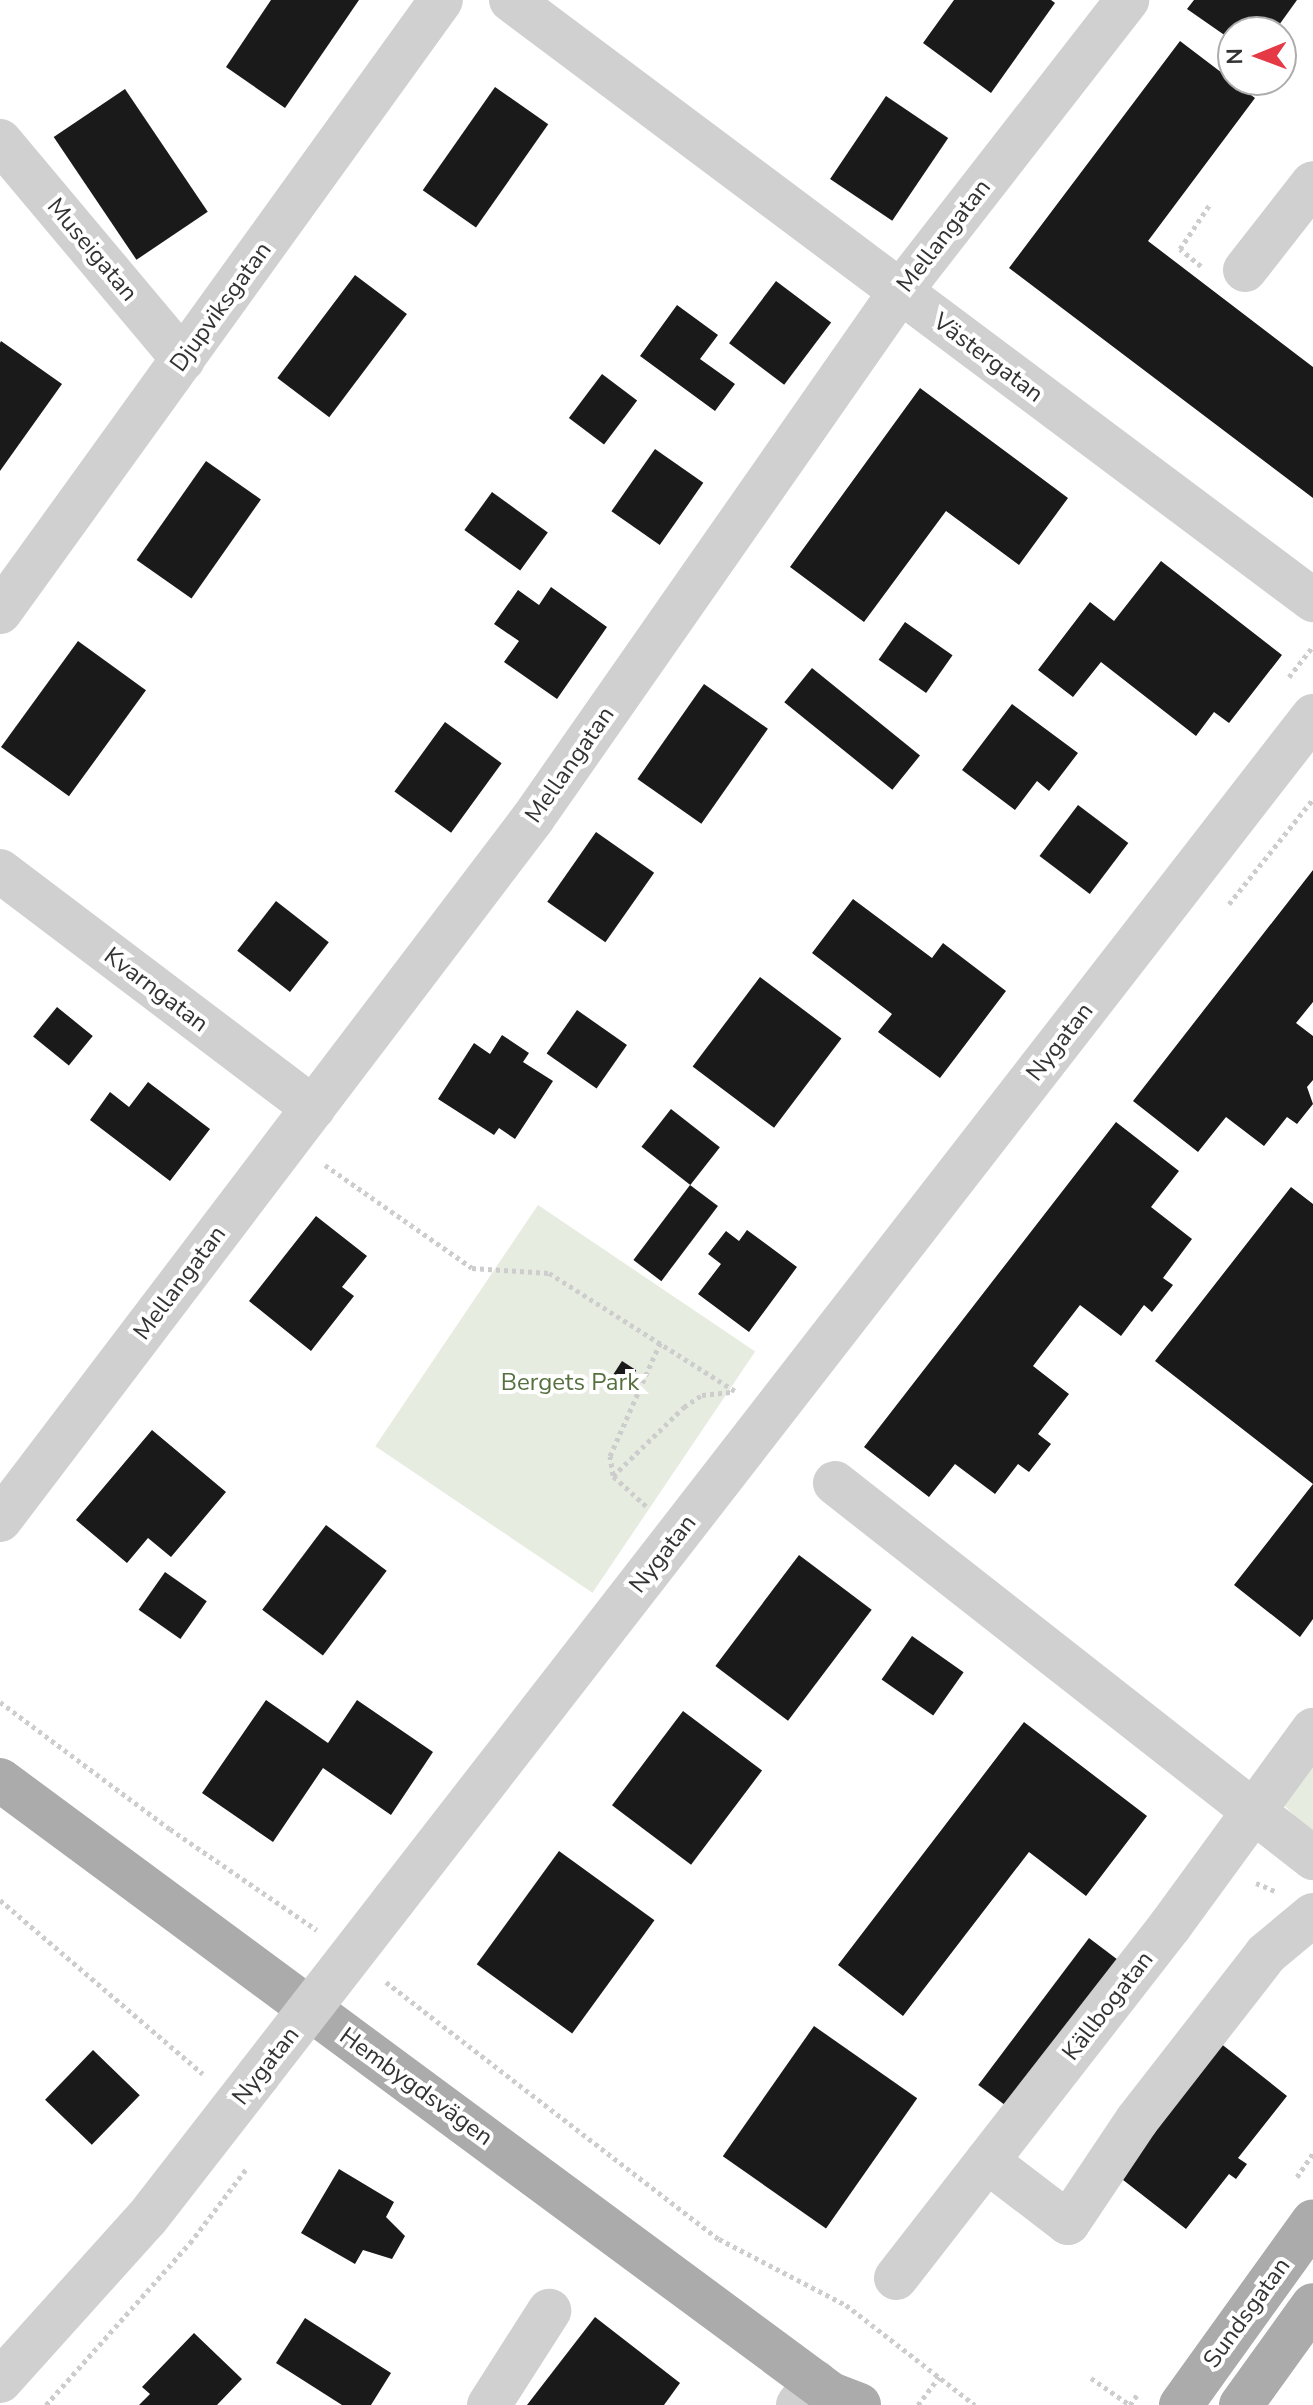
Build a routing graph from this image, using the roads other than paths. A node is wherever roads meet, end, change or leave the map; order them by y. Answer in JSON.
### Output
{"nodes":[{"id":1,"x":441,"y":0,"type":"edge"},
{"id":2,"x":511,"y":0,"type":"edge"},
{"id":3,"x":1127,"y":0,"type":"edge"},
{"id":4,"x":0,"y":141,"type":"edge"},
{"id":5,"x":1313,"y":183,"type":"edge"},
{"id":6,"x":1245,"y":270,"type":"dead end"},
{"id":7,"x":900,"y":292,"type":"junction"},
{"id":8,"x":183,"y":359,"type":"junction"},
{"id":9,"x":1313,"y":600,"type":"edge"},
{"id":10,"x":0,"y":612,"type":"edge"},
{"id":11,"x":1313,"y":716,"type":"edge"},
{"id":12,"x":0,"y":871,"type":"edge"},
{"id":13,"x":301,"y":1124,"type":"junction"},
{"id":14,"x":835,"y":1483,"type":"dead end"},
{"id":15,"x":0,"y":1520,"type":"edge"},
{"id":16,"x":1313,"y":1730,"type":"edge"},
{"id":17,"x":0,"y":1780,"type":"edge"},
{"id":18,"x":1255,"y":1810,"type":"junction"},
{"id":19,"x":1313,"y":1858,"type":"edge"},
{"id":20,"x":1312,"y":1916,"type":"edge"},
{"id":21,"x":987,"y":2161,"type":"junction"},
{"id":22,"x":1313,"y":2221,"type":"edge"},
{"id":23,"x":896,"y":2278,"type":"dead end"},
{"id":24,"x":1313,"y":2305,"type":"edge"},
{"id":25,"x":549,"y":2311,"type":"dead end"},
{"id":26,"x":0,"y":2381,"type":"edge"},
{"id":27,"x":828,"y":2398,"type":"edge"},
{"id":28,"x":489,"y":2405,"type":"edge"},
{"id":29,"x":1181,"y":2405,"type":"edge"},
{"id":30,"x":1241,"y":2405,"type":"edge"}],
"edges":[{"from":1,"to":8,"type":"street","name":"Djupviksgatan"},
{"from":2,"to":7,"type":"street","name":"Västergatan"},
{"from":3,"to":7,"type":"street","name":"Mellangatan"},
{"from":4,"to":8,"type":"street","name":"Museigatan"},
{"from":5,"to":6,"type":"street"},
{"from":7,"to":9,"type":"street","name":"Västergatan"},
{"from":7,"to":13,"type":"street","name":"Mellangatan"},
{"from":8,"to":10,"type":"street","name":"Djupviksgatan"},
{"from":11,"to":26,"type":"street","name":"Nygatan","bridge":true},
{"from":12,"to":13,"type":"street","name":"Kvarngatan"},
{"from":13,"to":15,"type":"street","name":"Mellangatan"},
{"from":14,"to":18,"type":"street"},
{"from":16,"to":18,"type":"street","name":"Källbogatan"},
{"from":17,"to":27,"type":"main road","name":"Hembygdsvägen"},
{"from":18,"to":19,"type":"street"},
{"from":18,"to":21,"type":"street","name":"Källbogatan"},
{"from":20,"to":21,"type":"street"},
{"from":21,"to":23,"type":"street","name":"Källbogatan"},
{"from":22,"to":29,"type":"main road","name":"Sundsgatan"},
{"from":24,"to":30,"type":"main road","name":"Sundsgatan"},
{"from":25,"to":28,"type":"street"}]}
